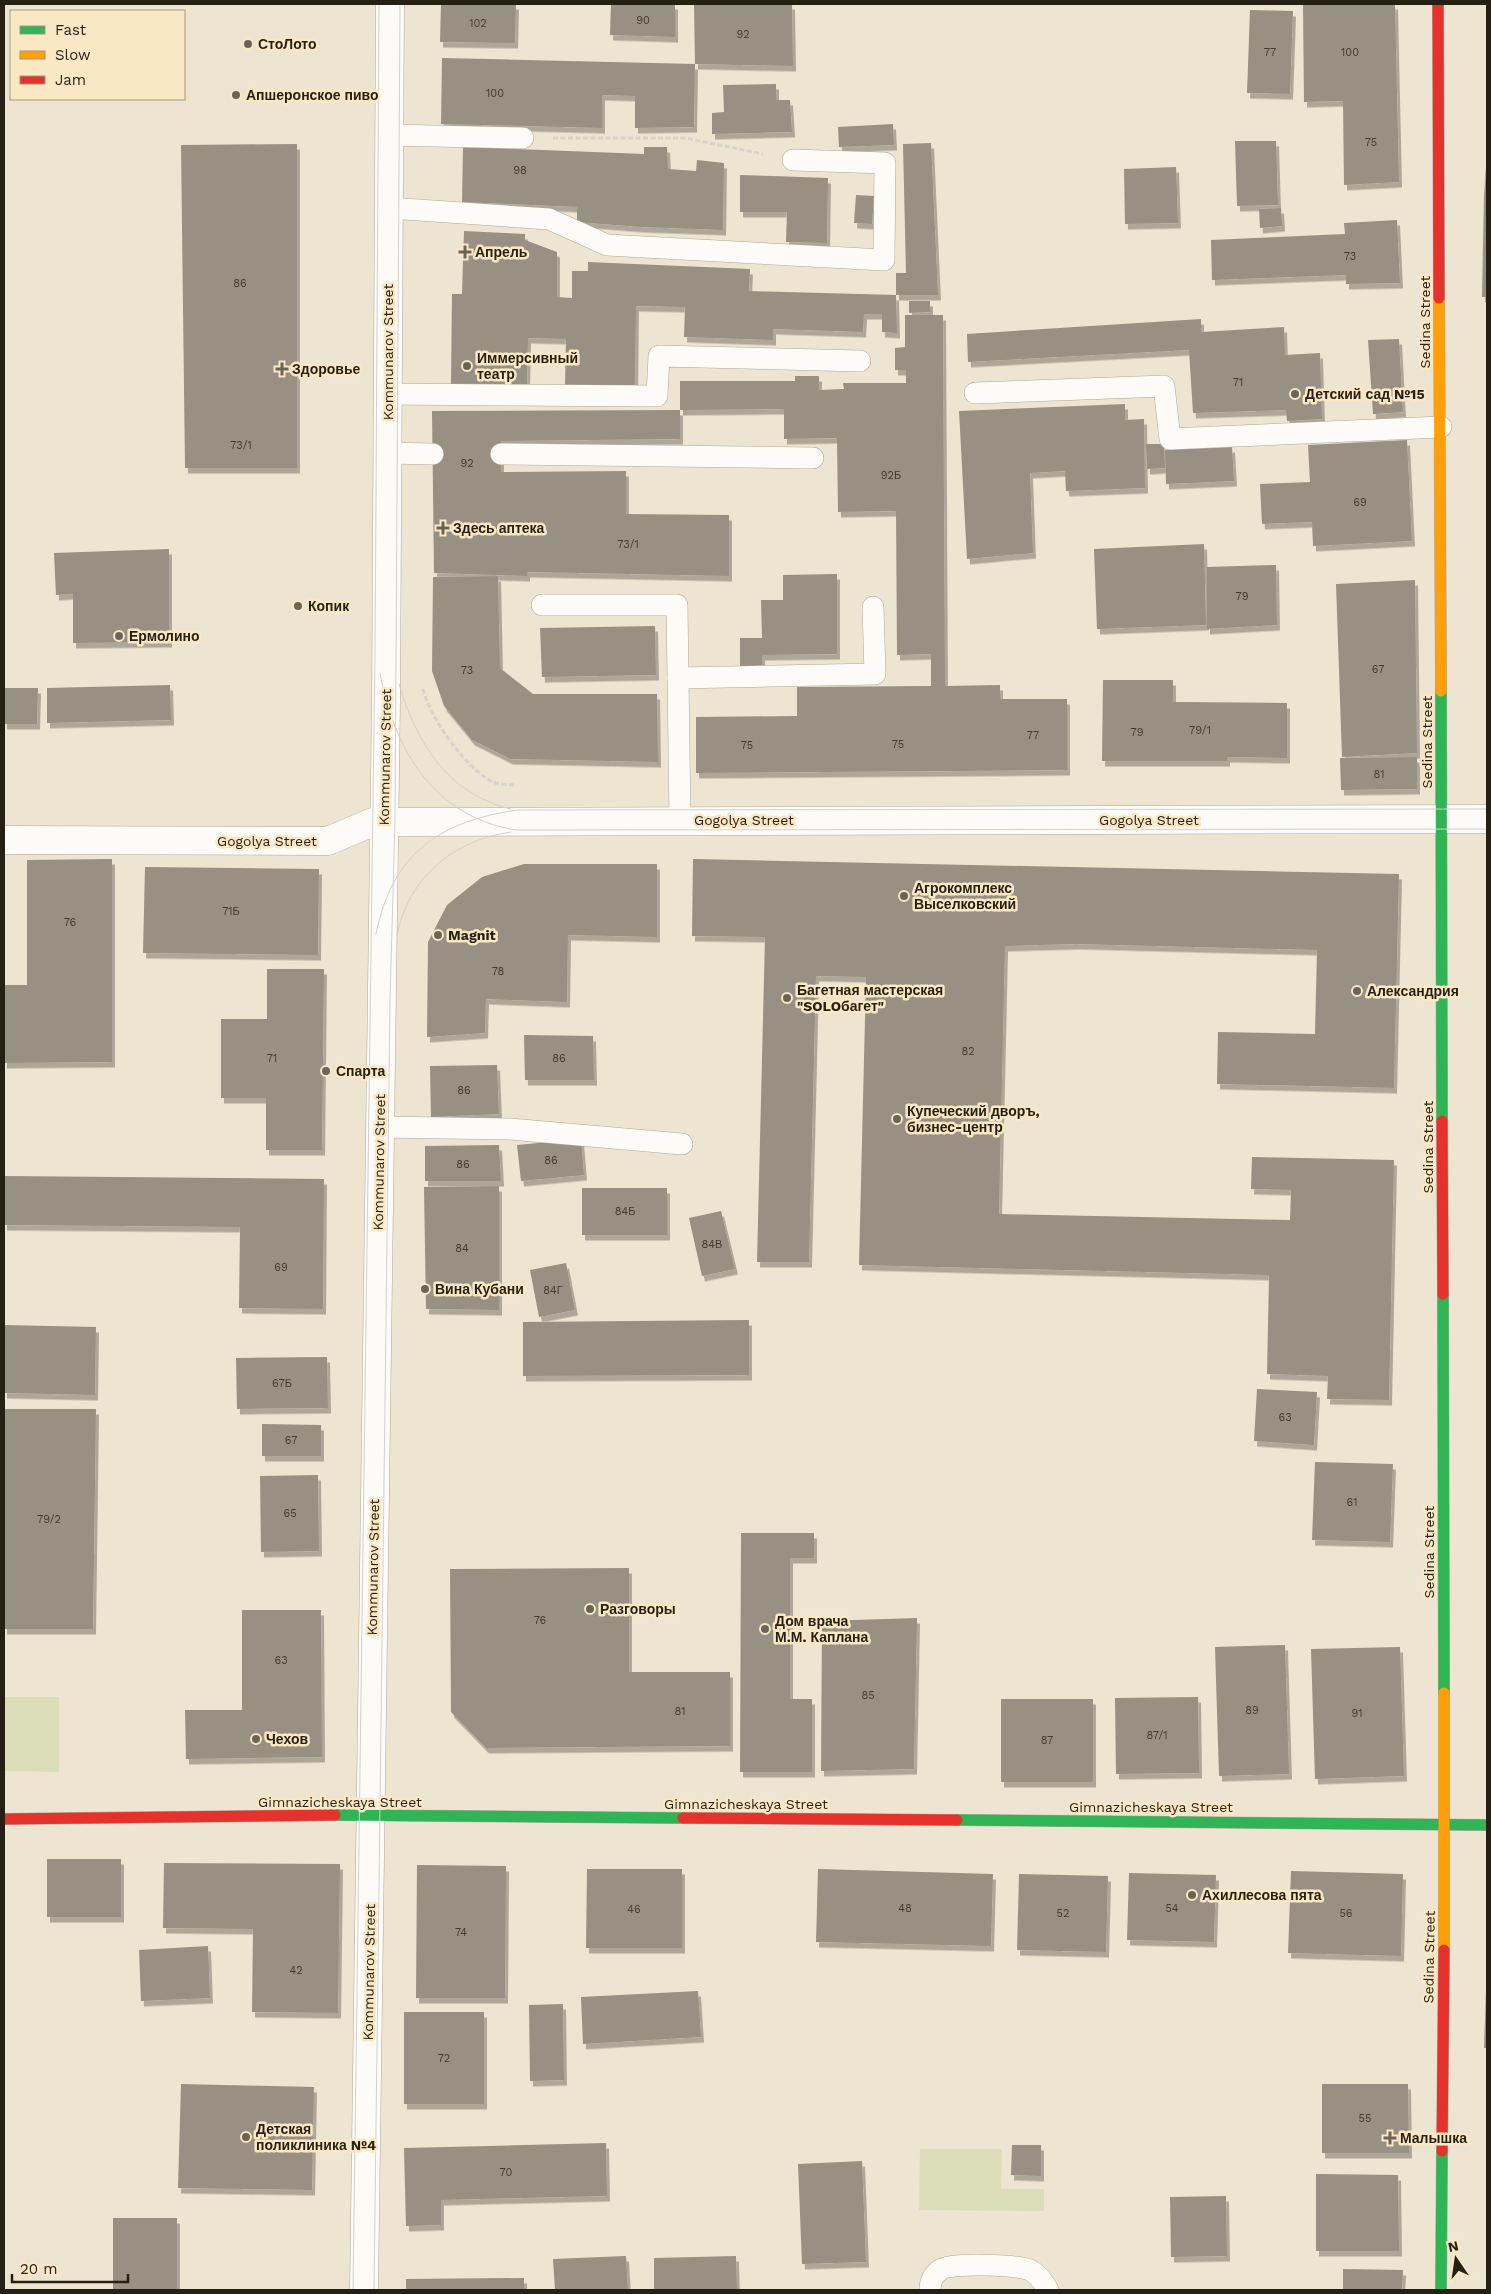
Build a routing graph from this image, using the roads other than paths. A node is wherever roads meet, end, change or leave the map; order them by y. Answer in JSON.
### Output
{"nodes":[{"id":1,"x":390,"y":4,"type":"edge"},
{"id":2,"x":1438,"y":4,"type":"edge"},
{"id":3,"x":389,"y":135,"type":"junction"},
{"id":4,"x":523,"y":138,"type":"road end"},
{"id":5,"x":792,"y":160,"type":"road end"},
{"id":6,"x":389,"y":208,"type":"junction"},
{"id":7,"x":860,"y":361,"type":"dead end"},
{"id":8,"x":975,"y":393,"type":"dead end"},
{"id":9,"x":388,"y":394,"type":"junction"},
{"id":10,"x":1441,"y":427,"type":"junction"},
{"id":11,"x":388,"y":453,"type":"junction"},
{"id":12,"x":433,"y":454,"type":"dead end"},
{"id":13,"x":501,"y":454,"type":"dead end"},
{"id":14,"x":813,"y":458,"type":"dead end"},
{"id":15,"x":542,"y":604,"type":"dead end"},
{"id":16,"x":873,"y":607,"type":"dead end"},
{"id":17,"x":678,"y":678,"type":"junction"},
{"id":18,"x":1442,"y":819,"type":"junction"},
{"id":19,"x":1487,"y":819,"type":"edge"},
{"id":20,"x":680,"y":820,"type":"junction"},
{"id":21,"x":384,"y":822,"type":"junction"},
{"id":22,"x":4,"y":840,"type":"edge"},
{"id":23,"x":379,"y":1126,"type":"junction"},
{"id":24,"x":682,"y":1144,"type":"dead end"},
{"id":25,"x":371,"y":1816,"type":"junction"},
{"id":26,"x":4,"y":1819,"type":"edge"},
{"id":27,"x":1445,"y":1825,"type":"junction"},
{"id":28,"x":1487,"y":1825,"type":"edge"},
{"id":29,"x":364,"y":2290,"type":"edge"},
{"id":30,"x":930,"y":2290,"type":"edge"},
{"id":31,"x":1048,"y":2290,"type":"edge"},
{"id":32,"x":1441,"y":2290,"type":"edge"}],
"edges":[{"from":1,"to":3,"type":"street","name":"Kommunarov Street"},
{"from":2,"to":10,"type":"main road","name":"Sedina Street"},
{"from":3,"to":4,"type":"lane"},
{"from":3,"to":6,"type":"street","name":"Kommunarov Street"},
{"from":5,"to":6,"type":"lane"},
{"from":6,"to":9,"type":"street","name":"Kommunarov Street"},
{"from":7,"to":9,"type":"lane"},
{"from":8,"to":10,"type":"lane"},
{"from":9,"to":11,"type":"street","name":"Kommunarov Street"},
{"from":10,"to":18,"type":"main road","name":"Sedina Street"},
{"from":11,"to":12,"type":"lane"},
{"from":11,"to":21,"type":"street","name":"Kommunarov Street"},
{"from":13,"to":14,"type":"lane"},
{"from":15,"to":17,"type":"lane"},
{"from":16,"to":17,"type":"lane"},
{"from":17,"to":20,"type":"lane"},
{"from":18,"to":19,"type":"street","name":"Gogolya Street"},
{"from":18,"to":20,"type":"street","name":"Gogolya Street"},
{"from":18,"to":27,"type":"main road","name":"Sedina Street"},
{"from":20,"to":21,"type":"street","name":"Gogolya Street"},
{"from":21,"to":22,"type":"street","name":"Gogolya Street"},
{"from":21,"to":23,"type":"street","name":"Kommunarov Street"},
{"from":23,"to":24,"type":"lane"},
{"from":23,"to":25,"type":"street","name":"Kommunarov Street"},
{"from":25,"to":26,"type":"main road","name":"Gimnazicheskaya Street"},
{"from":25,"to":27,"type":"main road","name":"Gimnazicheskaya Street"},
{"from":25,"to":29,"type":"street","name":"Kommunarov Street"},
{"from":27,"to":28,"type":"main road","name":"Gimnazicheskaya Street"},
{"from":27,"to":32,"type":"main road","name":"Sedina Street"},
{"from":30,"to":31,"type":"lane"}]}
